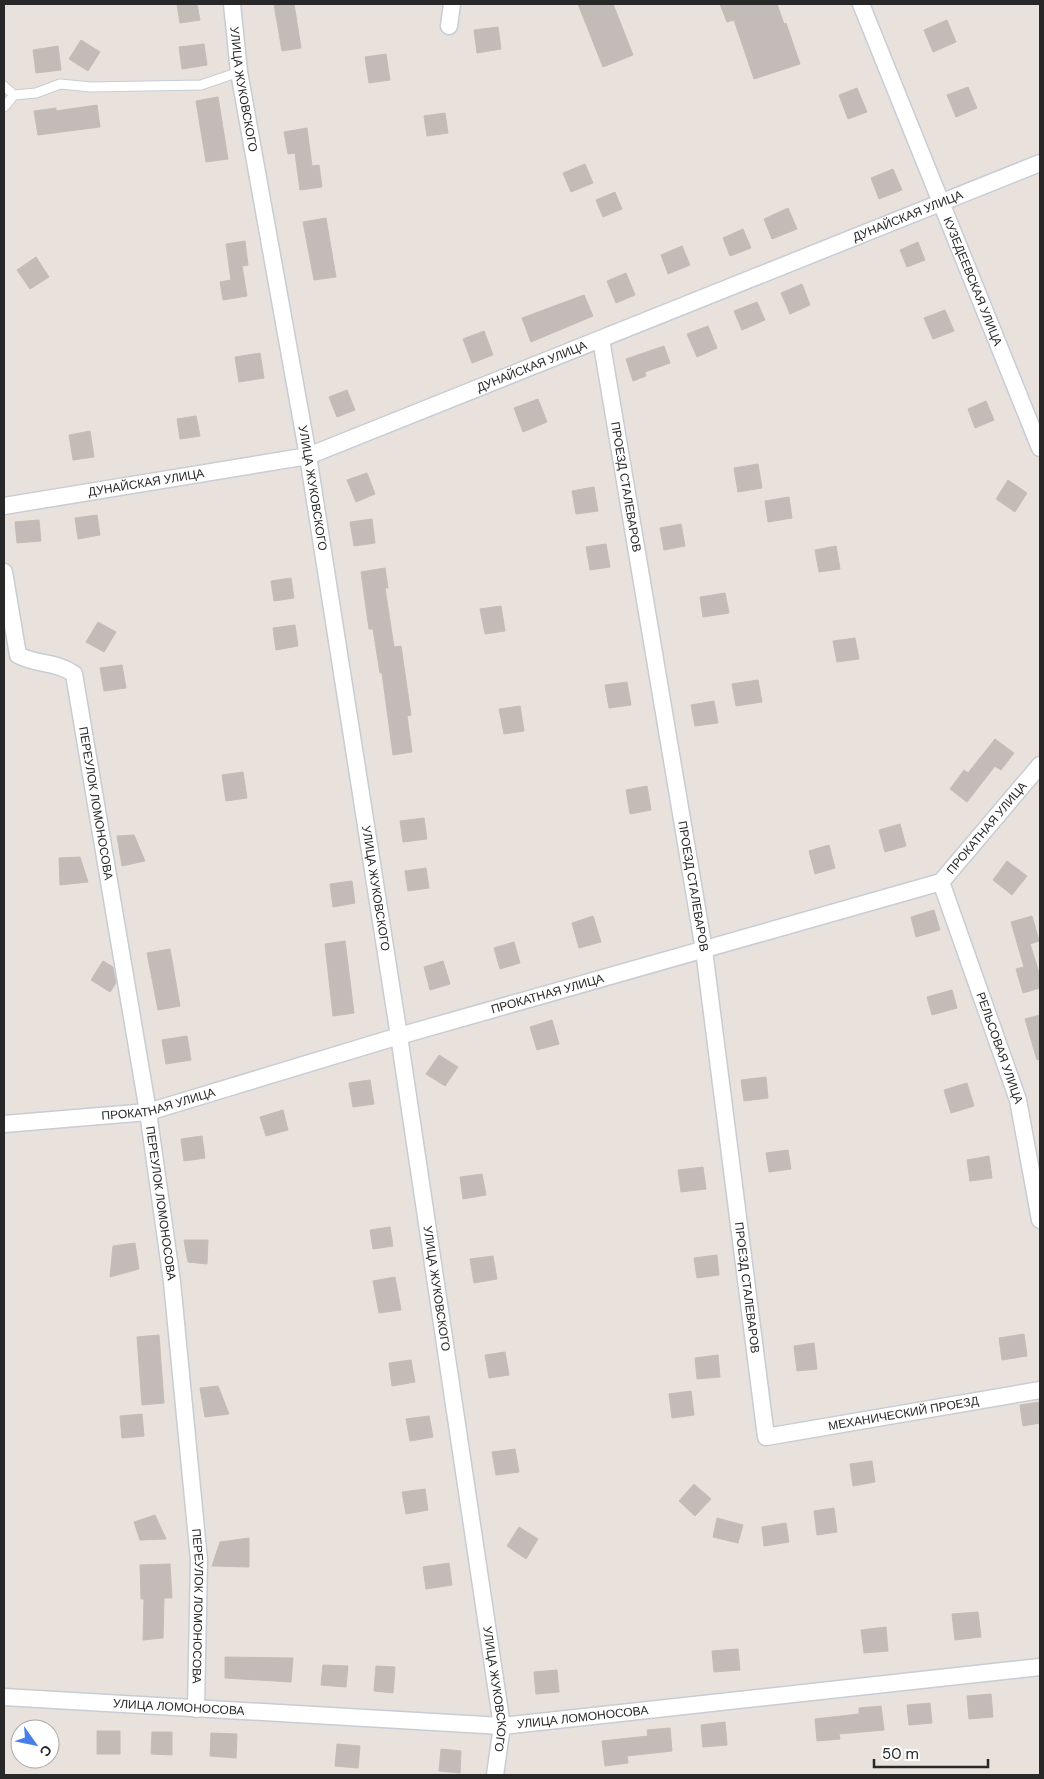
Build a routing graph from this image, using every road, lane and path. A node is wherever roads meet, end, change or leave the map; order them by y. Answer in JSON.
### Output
{"nodes":[{"id":1,"x":232,"y":4,"type":"edge"},
{"id":2,"x":452,"y":4,"type":"edge"},
{"id":3,"x":861,"y":4,"type":"edge"},
{"id":4,"x":449,"y":26,"type":"dead end"},
{"id":5,"x":239,"y":72,"type":"junction"},
{"id":6,"x":4,"y":86,"type":"edge"},
{"id":7,"x":14,"y":95,"type":"junction"},
{"id":8,"x":4,"y":107,"type":"edge"},
{"id":9,"x":1040,"y":163,"type":"edge"},
{"id":10,"x":942,"y":202,"type":"junction"},
{"id":11,"x":601,"y":339,"type":"junction"},
{"id":12,"x":1040,"y":448,"type":"edge"},
{"id":13,"x":308,"y":456,"type":"junction"},
{"id":14,"x":4,"y":506,"type":"edge"},
{"id":15,"x":4,"y":572,"type":"edge"},
{"id":16,"x":1040,"y":765,"type":"edge"},
{"id":17,"x":941,"y":882,"type":"junction"},
{"id":18,"x":704,"y":950,"type":"junction"},
{"id":19,"x":399,"y":1036,"type":"junction"},
{"id":20,"x":148,"y":1112,"type":"junction"},
{"id":21,"x":4,"y":1124,"type":"edge"},
{"id":22,"x":1040,"y":1220,"type":"edge"},
{"id":23,"x":1040,"y":1390,"type":"edge"},
{"id":24,"x":766,"y":1437,"type":"joint"},
{"id":25,"x":1040,"y":1667,"type":"edge"},
{"id":26,"x":4,"y":1697,"type":"edge"},
{"id":27,"x":196,"y":1709,"type":"junction"},
{"id":28,"x":502,"y":1726,"type":"junction"},
{"id":29,"x":495,"y":1775,"type":"edge"}],
"edges":[{"from":1,"to":5,"type":"street","name":"УЛИЦА ЖУКОВСКОГО"},
{"from":2,"to":4,"type":"street"},
{"from":3,"to":10,"type":"street","name":"КУЗЕДЕЕВСКАЯ УЛИЦА"},
{"from":5,"to":7,"type":"lane"},
{"from":5,"to":13,"type":"street","name":"УЛИЦА ЖУКОВСКОГО"},
{"from":6,"to":7,"type":"lane"},
{"from":7,"to":8,"type":"lane"},
{"from":9,"to":10,"type":"street","name":"ДУНАЙСКАЯ УЛИЦА"},
{"from":10,"to":11,"type":"street","name":"ДУНАЙСКАЯ УЛИЦА"},
{"from":10,"to":12,"type":"street","name":"КУЗЕДЕЕВСКАЯ УЛИЦА"},
{"from":11,"to":13,"type":"street","name":"ДУНАЙСКАЯ УЛИЦА"},
{"from":11,"to":18,"type":"street","name":"ПРОЕЗД СТАЛЕВАРОВ"},
{"from":13,"to":14,"type":"street","name":"ДУНАЙСКАЯ УЛИЦА"},
{"from":13,"to":19,"type":"street","name":"УЛИЦА ЖУКОВСКОГО"},
{"from":15,"to":20,"type":"street","name":"ПЕРЕУЛОК ЛОМОНОСОВА"},
{"from":16,"to":17,"type":"street","name":"ПРОКАТНАЯ УЛИЦА"},
{"from":17,"to":18,"type":"street","name":"ПРОКАТНАЯ УЛИЦА"},
{"from":17,"to":22,"type":"street","name":"РЕЛЬСОВАЯ УЛИЦА"},
{"from":18,"to":19,"type":"street","name":"ПРОКАТНАЯ УЛИЦА"},
{"from":18,"to":24,"type":"street","name":"ПРОЕЗД СТАЛЕВАРОВ"},
{"from":19,"to":20,"type":"street","name":"ПРОКАТНАЯ УЛИЦА"},
{"from":19,"to":28,"type":"street","name":"УЛИЦА ЖУКОВСКОГО"},
{"from":20,"to":21,"type":"street","name":"ПРОКАТНАЯ УЛИЦА"},
{"from":20,"to":27,"type":"street","name":"ПЕРЕУЛОК ЛОМОНОСОВА"},
{"from":23,"to":24,"type":"street","name":"МЕХАНИЧЕСКИЙ ПРОЕЗД"},
{"from":25,"to":28,"type":"street","name":"УЛИЦА ЛОМОНОСОВА"},
{"from":26,"to":27,"type":"street","name":"УЛИЦА ЛОМОНОСОВА"},
{"from":27,"to":28,"type":"street","name":"УЛИЦА ЛОМОНОСОВА"},
{"from":28,"to":29,"type":"street","name":"УЛИЦА ЖУКОВСКОГО"}]}
